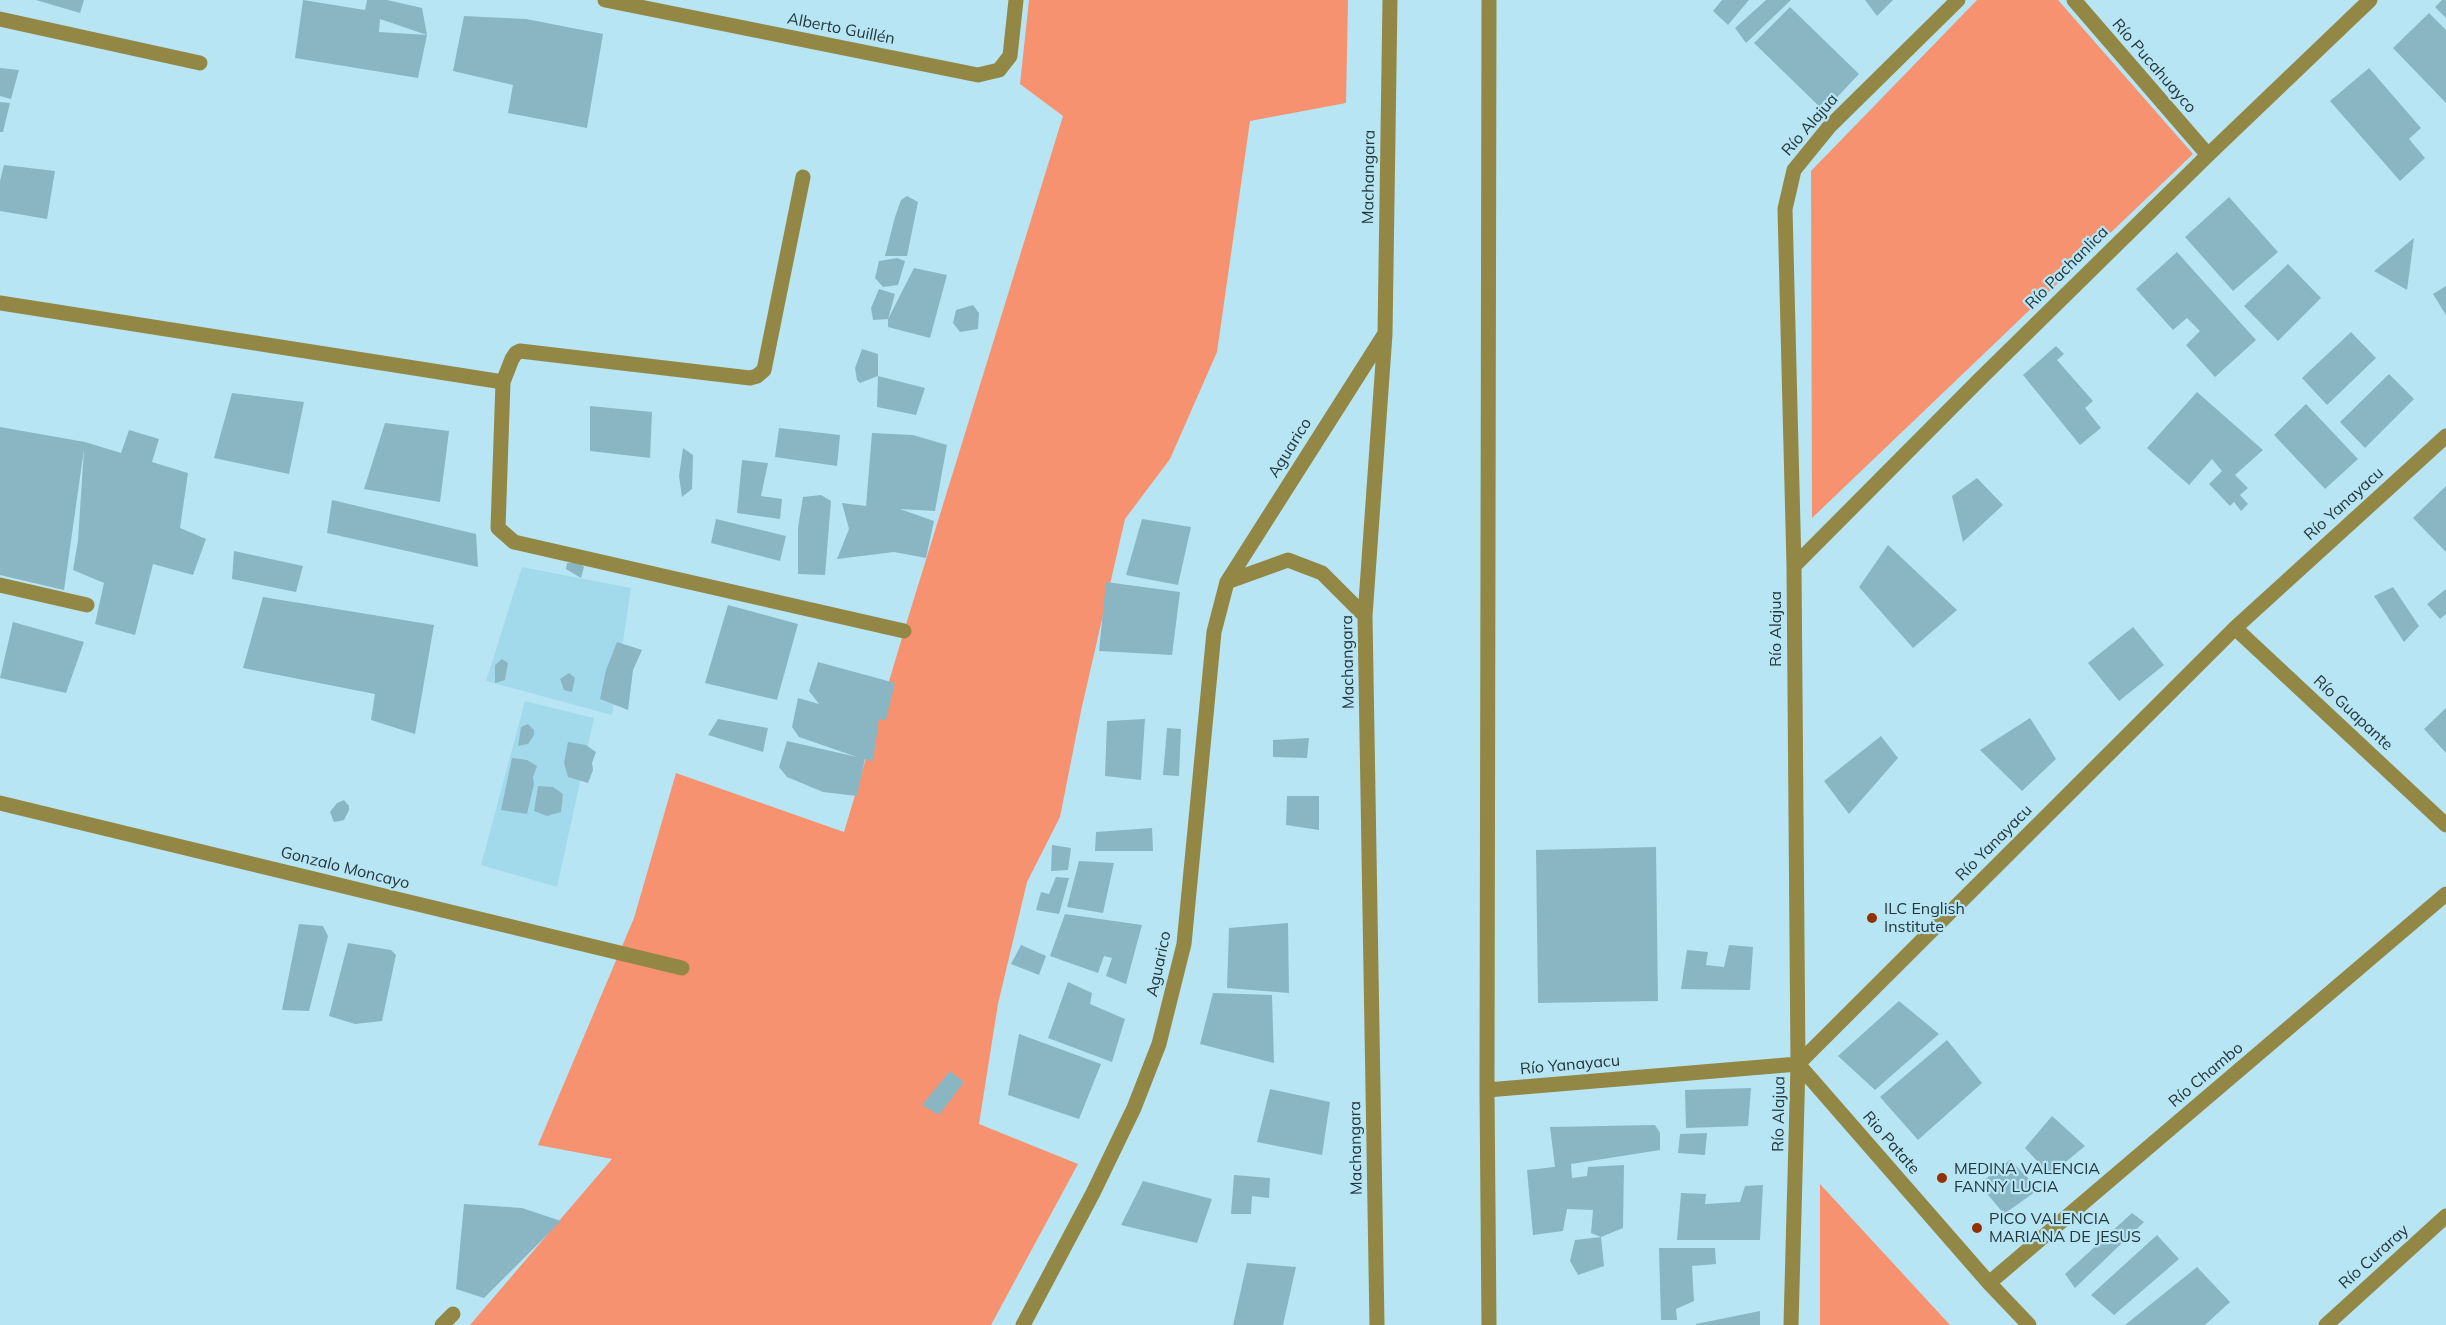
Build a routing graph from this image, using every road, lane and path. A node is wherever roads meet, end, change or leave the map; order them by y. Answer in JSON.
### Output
{"nodes":[{"id":1,"x":605,"y":0,"type":"edge"},
{"id":2,"x":1016,"y":0,"type":"edge"},
{"id":3,"x":1390,"y":0,"type":"edge"},
{"id":4,"x":1489,"y":0,"type":"edge"},
{"id":5,"x":1958,"y":0,"type":"edge"},
{"id":6,"x":2074,"y":0,"type":"edge"},
{"id":7,"x":2370,"y":0,"type":"edge"},
{"id":8,"x":0,"y":19,"type":"edge"},
{"id":9,"x":200,"y":63,"type":"dead end"},
{"id":10,"x":2208,"y":155,"type":"junction"},
{"id":11,"x":803,"y":177,"type":"dead end"},
{"id":12,"x":0,"y":303,"type":"edge"},
{"id":13,"x":1385,"y":334,"type":"junction"},
{"id":14,"x":503,"y":382,"type":"junction"},
{"id":15,"x":2446,"y":436,"type":"edge"},
{"id":16,"x":1794,"y":566,"type":"junction"},
{"id":17,"x":1227,"y":582,"type":"junction"},
{"id":18,"x":0,"y":585,"type":"edge"},
{"id":19,"x":87,"y":605,"type":"dead end"},
{"id":20,"x":1365,"y":616,"type":"junction"},
{"id":21,"x":2235,"y":628,"type":"junction"},
{"id":22,"x":904,"y":631,"type":"dead end"},
{"id":23,"x":0,"y":803,"type":"edge"},
{"id":24,"x":2446,"y":825,"type":"edge"},
{"id":25,"x":2446,"y":894,"type":"edge"},
{"id":26,"x":682,"y":968,"type":"dead end"},
{"id":27,"x":1798,"y":1064,"type":"junction"},
{"id":28,"x":1487,"y":1090,"type":"junction"},
{"id":29,"x":2446,"y":1216,"type":"edge"},
{"id":30,"x":1989,"y":1283,"type":"junction"},
{"id":31,"x":1023,"y":1325,"type":"edge"},
{"id":32,"x":1377,"y":1325,"type":"edge"},
{"id":33,"x":1489,"y":1325,"type":"edge"},
{"id":34,"x":1791,"y":1325,"type":"edge"},
{"id":35,"x":2029,"y":1325,"type":"edge"},
{"id":36,"x":2326,"y":1325,"type":"edge"}],
"edges":[{"from":1,"to":2,"type":"street","name":"Alberto Guillén"},
{"from":3,"to":13,"type":"street","name":"Machangara"},
{"from":4,"to":28,"type":"street"},
{"from":5,"to":16,"type":"street","name":"Río Alajua"},
{"from":6,"to":10,"type":"street","name":"Río Pucahuayco"},
{"from":7,"to":10,"type":"street","name":"Río Pachanlica"},
{"from":8,"to":9,"type":"street"},
{"from":10,"to":16,"type":"street","name":"Río Pachanlica"},
{"from":11,"to":14,"type":"street"},
{"from":12,"to":14,"type":"street"},
{"from":13,"to":17,"type":"street","name":"Aguarico"},
{"from":13,"to":20,"type":"street","name":"Machangara"},
{"from":14,"to":22,"type":"street"},
{"from":15,"to":21,"type":"street","name":"Río Yanayacu"},
{"from":16,"to":27,"type":"street","name":"Río Alajua"},
{"from":17,"to":20,"type":"street"},
{"from":17,"to":31,"type":"street","name":"Aguarico"},
{"from":18,"to":19,"type":"street"},
{"from":20,"to":32,"type":"street","name":"Machangara"},
{"from":21,"to":24,"type":"street","name":"Río Guapante"},
{"from":21,"to":27,"type":"street","name":"Río Yanayacu"},
{"from":23,"to":26,"type":"street","name":"Gonzalo Moncayo"},
{"from":25,"to":30,"type":"street","name":"Río Chambo"},
{"from":27,"to":28,"type":"street","name":"Río Yanayacu"},
{"from":27,"to":30,"type":"street","name":"Rio Patate"},
{"from":27,"to":34,"type":"street","name":"Río Alajua"},
{"from":28,"to":33,"type":"street"},
{"from":29,"to":36,"type":"street","name":"Río Curaray"},
{"from":30,"to":35,"type":"street","name":"Rio Patate"}]}
